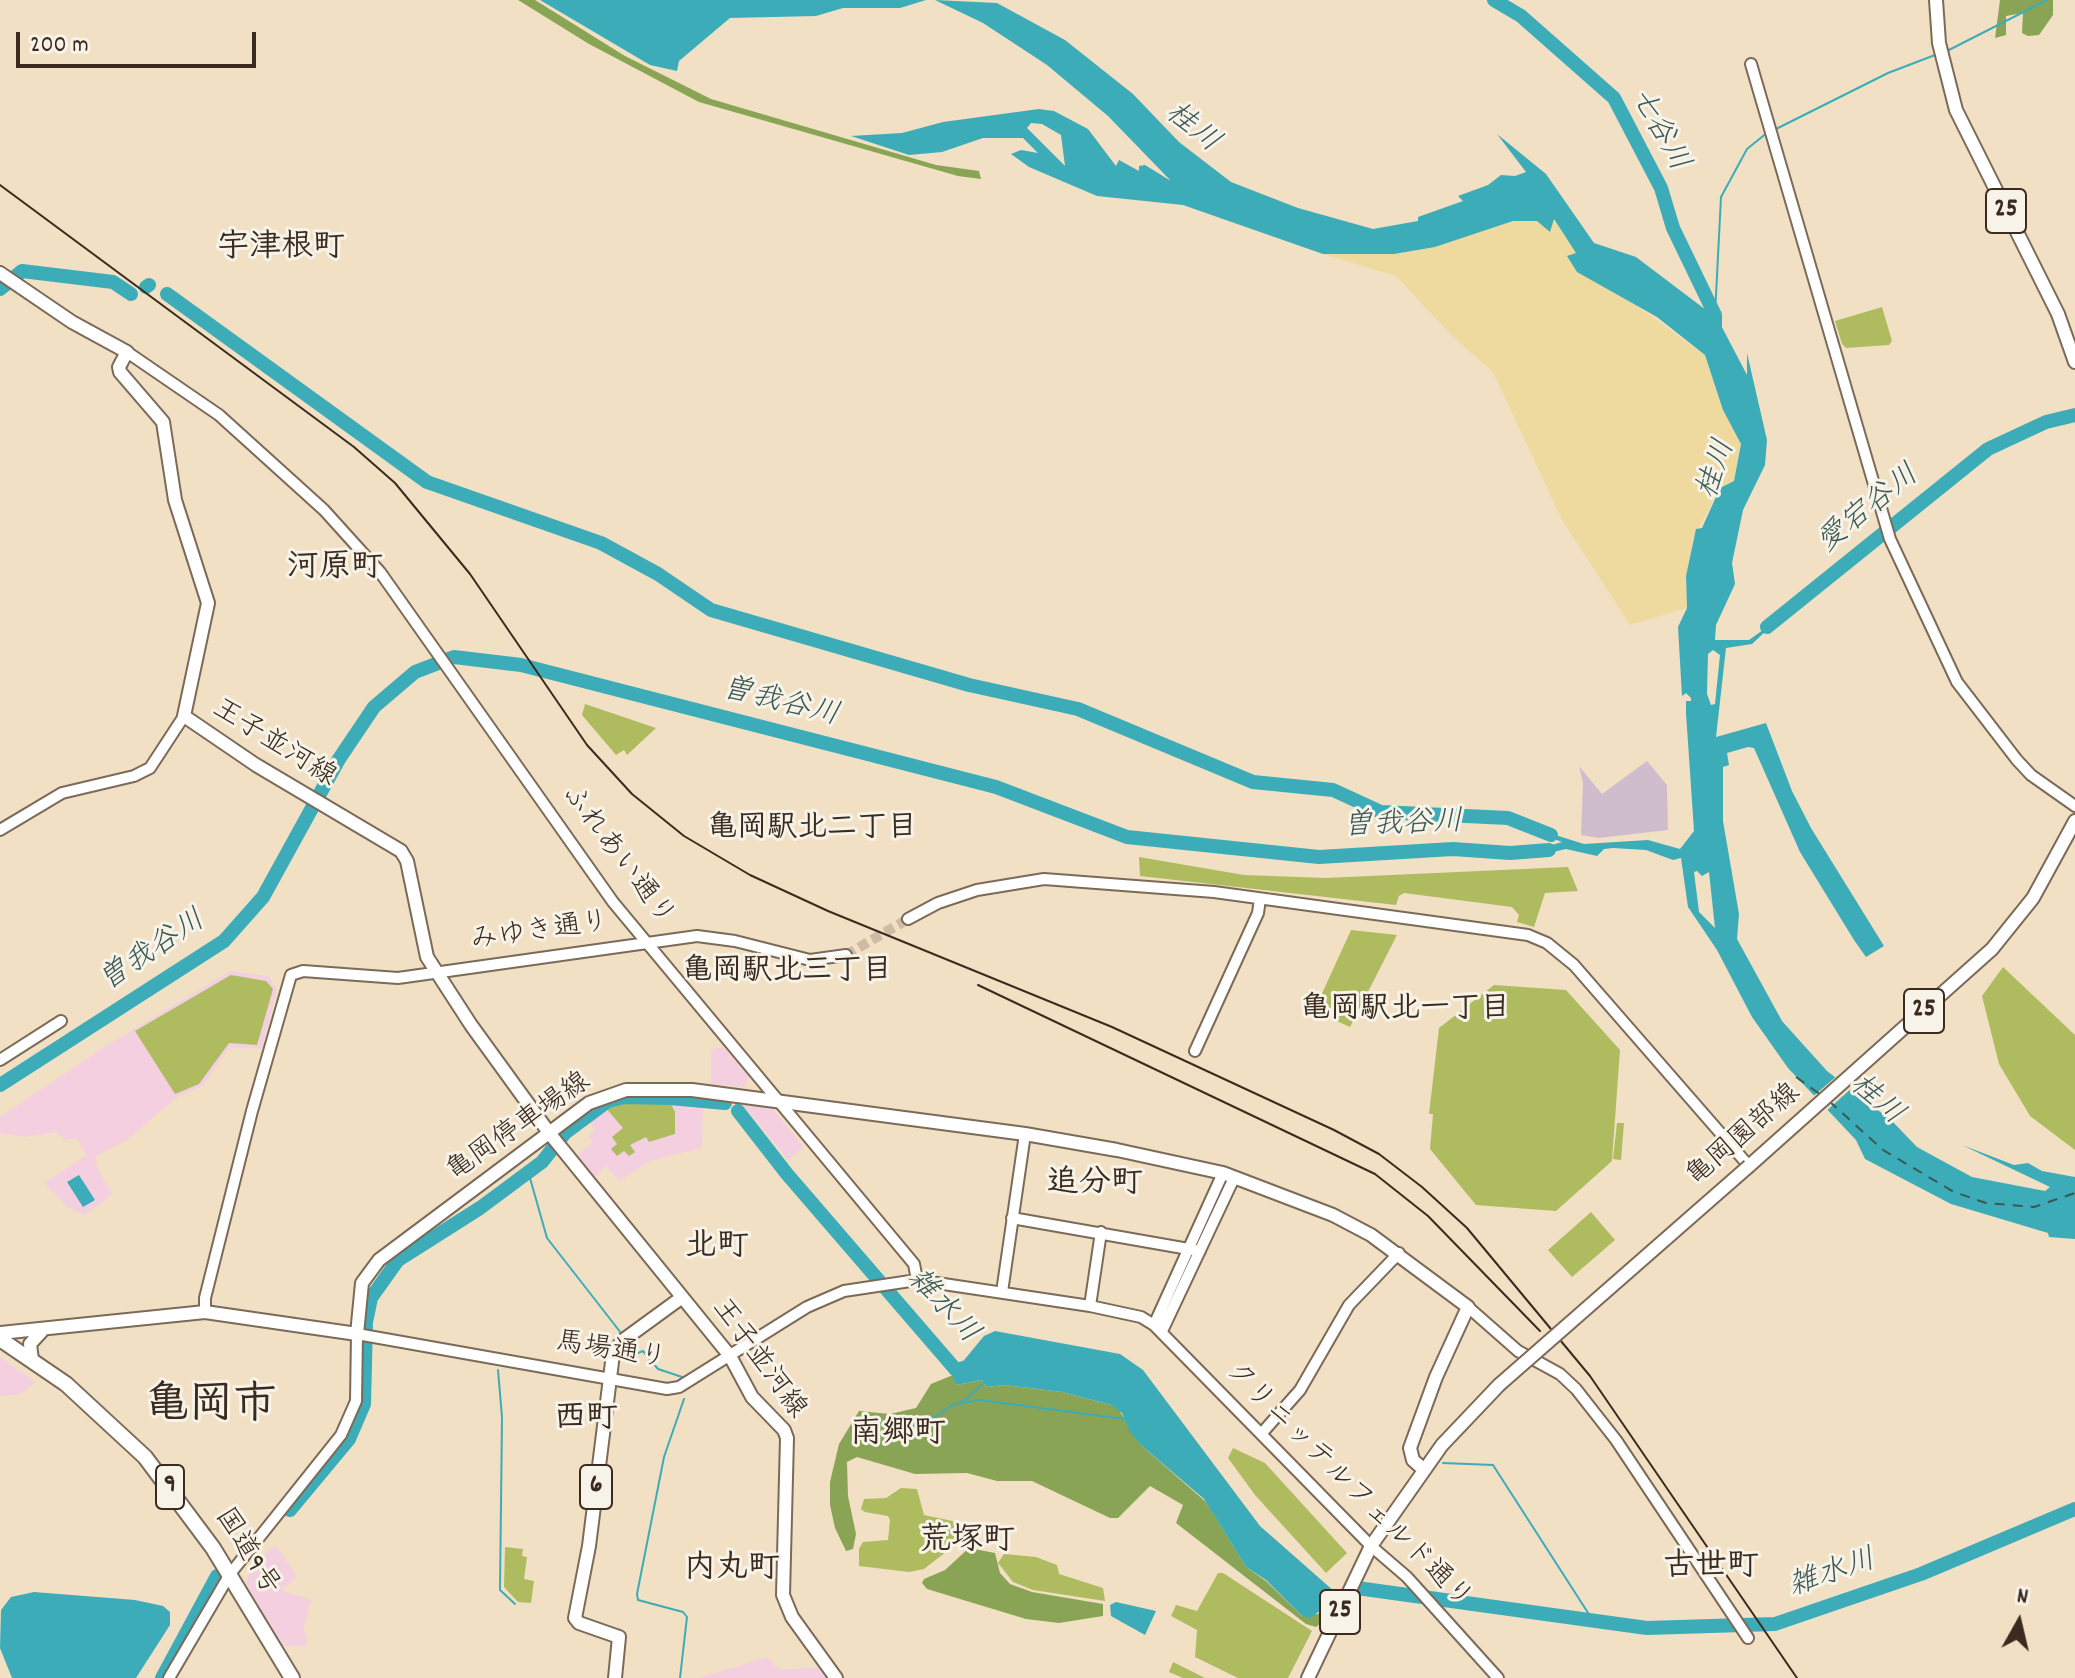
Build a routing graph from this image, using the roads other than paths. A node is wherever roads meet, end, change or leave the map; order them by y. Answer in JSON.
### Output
{"nodes":[{"id":1,"x":1936,"y":0,"type":"edge"},
{"id":2,"x":1751,"y":64,"type":"dead end"},
{"id":3,"x":1,"y":274,"type":"edge"},
{"id":4,"x":127,"y":352,"type":"junction"},
{"id":5,"x":2075,"y":362,"type":"edge"},
{"id":6,"x":184,"y":716,"type":"junction"},
{"id":7,"x":2075,"y":806,"type":"edge"},
{"id":8,"x":2073,"y":827,"type":"edge"},
{"id":9,"x":0,"y":830,"type":"edge"},
{"id":10,"x":1260,"y":899,"type":"junction"},
{"id":11,"x":908,"y":919,"type":"tunnel mouth"},
{"id":12,"x":650,"y":942,"type":"junction"},
{"id":13,"x":846,"y":955,"type":"tunnel mouth"},
{"id":14,"x":438,"y":974,"type":"junction"},
{"id":15,"x":61,"y":1021,"type":"dead end"},
{"id":16,"x":1195,"y":1051,"type":"dead end"},
{"id":17,"x":0,"y":1060,"type":"edge"},
{"id":18,"x":778,"y":1101,"type":"junction"},
{"id":19,"x":1025,"y":1134,"type":"junction"},
{"id":20,"x":555,"y":1139,"type":"junction"},
{"id":21,"x":1749,"y":1166,"type":"junction"},
{"id":22,"x":1229,"y":1176,"type":"junction"},
{"id":23,"x":1012,"y":1218,"type":"junction"},
{"id":24,"x":1101,"y":1232,"type":"junction"},
{"id":25,"x":1195,"y":1249,"type":"junction"},
{"id":26,"x":1399,"y":1253,"type":"junction"},
{"id":27,"x":917,"y":1280,"type":"junction"},
{"id":28,"x":1002,"y":1292,"type":"junction"},
{"id":29,"x":681,"y":1298,"type":"junction"},
{"id":30,"x":1090,"y":1306,"type":"junction"},
{"id":31,"x":1468,"y":1307,"type":"junction"},
{"id":32,"x":205,"y":1312,"type":"junction"},
{"id":33,"x":1158,"y":1328,"type":"junction"},
{"id":34,"x":42,"y":1331,"type":"junction"},
{"id":35,"x":0,"y":1333,"type":"edge"},
{"id":36,"x":360,"y":1334,"type":"junction"},
{"id":37,"x":0,"y":1339,"type":"edge"},
{"id":38,"x":730,"y":1356,"type":"junction"},
{"id":39,"x":32,"y":1360,"type":"junction"},
{"id":40,"x":610,"y":1379,"type":"junction"},
{"id":41,"x":1262,"y":1433,"type":"junction"},
{"id":42,"x":1423,"y":1469,"type":"junction"},
{"id":43,"x":1371,"y":1546,"type":"junction"},
{"id":44,"x":230,"y":1574,"type":"junction"},
{"id":45,"x":1748,"y":1638,"type":"dead end"},
{"id":46,"x":169,"y":1678,"type":"edge"},
{"id":47,"x":292,"y":1678,"type":"edge"},
{"id":48,"x":615,"y":1678,"type":"edge"},
{"id":49,"x":836,"y":1678,"type":"edge"},
{"id":50,"x":1308,"y":1678,"type":"edge"},
{"id":51,"x":1498,"y":1678,"type":"edge"}],
"edges":[{"from":1,"to":5,"type":"main road","number":"25"},
{"from":2,"to":7,"type":"street"},
{"from":3,"to":4,"type":"main road"},
{"from":4,"to":6,"type":"main road","name":"王子並河線"},
{"from":4,"to":12,"type":"street","name":"ふれあい通り"},
{"from":6,"to":9,"type":"street"},
{"from":6,"to":14,"type":"main road","name":"王子並河線"},
{"from":8,"to":21,"type":"main road","name":"亀岡園部線","number":"25"},
{"from":10,"to":11,"type":"street"},
{"from":10,"to":16,"type":"street"},
{"from":10,"to":21,"type":"street"},
{"from":12,"to":13,"type":"street","name":"みゆき通り"},
{"from":12,"to":14,"type":"street","name":"みゆき通り"},
{"from":12,"to":18,"type":"street","name":"ふれあい通り"},
{"from":14,"to":20,"type":"main road","name":"王子並河線"},
{"from":14,"to":32,"type":"street","name":"みゆき通り"},
{"from":15,"to":17,"type":"street"},
{"from":18,"to":19,"type":"main road","name":"亀岡停車場線"},
{"from":18,"to":20,"type":"main road","name":"亀岡停車場線"},
{"from":18,"to":27,"type":"street","name":"ふれあい通り"},
{"from":19,"to":22,"type":"main road","name":"亀岡停車場線"},
{"from":19,"to":23,"type":"street"},
{"from":20,"to":29,"type":"main road","name":"王子並河線"},
{"from":20,"to":36,"type":"main road","name":"亀岡停車場線"},
{"from":21,"to":42,"type":"main road","name":"亀岡園部線","number":"25","bridge":true},
{"from":22,"to":25,"type":"street"},
{"from":22,"to":26,"type":"main road","name":"亀岡停車場線"},
{"from":23,"to":24,"type":"street"},
{"from":23,"to":28,"type":"street"},
{"from":24,"to":25,"type":"street"},
{"from":24,"to":30,"type":"street"},
{"from":25,"to":33,"type":"street"},
{"from":26,"to":31,"type":"main road","name":"亀岡停車場線"},
{"from":26,"to":41,"type":"street"},
{"from":27,"to":28,"type":"street","name":"馬場通り"},
{"from":27,"to":38,"type":"street","name":"馬場通り"},
{"from":28,"to":30,"type":"street","name":"馬場通り"},
{"from":29,"to":38,"type":"main road","name":"王子並河線"},
{"from":29,"to":40,"type":"main road","number":"6"},
{"from":30,"to":33,"type":"street","name":"馬場通り"},
{"from":31,"to":42,"type":"main road"},
{"from":31,"to":45,"type":"street"},
{"from":32,"to":34,"type":"main road"},
{"from":32,"to":36,"type":"main road"},
{"from":33,"to":41,"type":"street","name":"クリニッテルフェルド通り"},
{"from":34,"to":35,"type":"main road"},
{"from":34,"to":39,"type":"main road"},
{"from":36,"to":40,"type":"street","name":"馬場通り"},
{"from":36,"to":44,"type":"street"},
{"from":37,"to":39,"type":"highway","name":"国道9号","number":"9"},
{"from":38,"to":40,"type":"street","name":"馬場通り"},
{"from":38,"to":49,"type":"main road","name":"王子並河線"},
{"from":39,"to":44,"type":"highway","name":"国道9号","number":"9"},
{"from":40,"to":48,"type":"main road","number":"6"},
{"from":41,"to":43,"type":"street","name":"クリニッテルフェルド通り"},
{"from":42,"to":43,"type":"main road","name":"亀岡園部線","number":"25"},
{"from":43,"to":50,"type":"main road","name":"亀岡園部線","number":"25"},
{"from":43,"to":51,"type":"street","name":"クリニッテルフェルド通り"},
{"from":44,"to":46,"type":"street"},
{"from":44,"to":47,"type":"highway","name":"国道9号","number":"9"}]}
